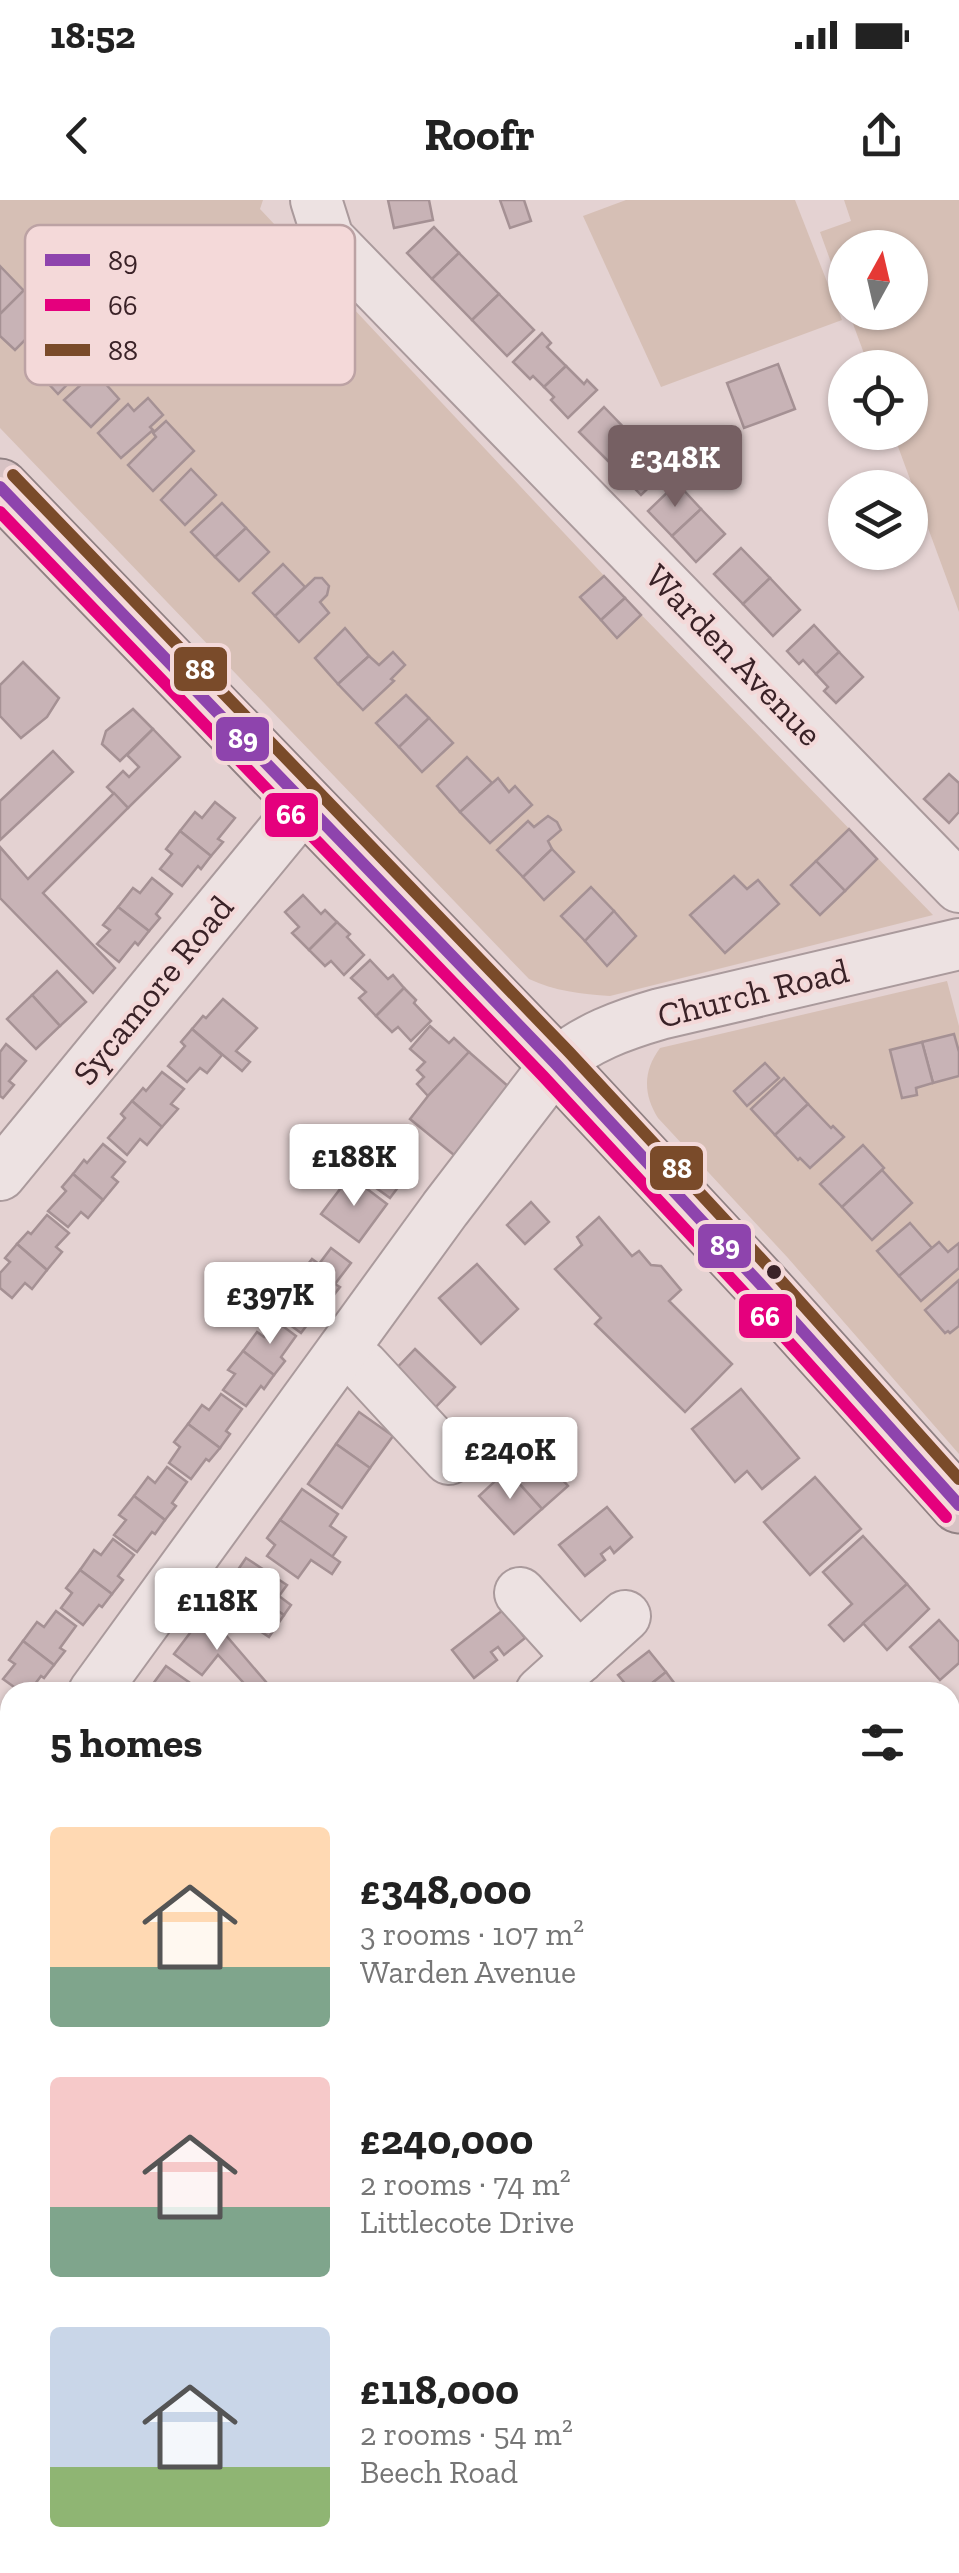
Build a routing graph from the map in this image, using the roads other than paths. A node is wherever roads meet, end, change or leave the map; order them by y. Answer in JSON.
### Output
{"nodes":[{"id":1,"x":316,"y":200,"type":"edge"},
{"id":2,"x":324,"y":225,"type":"edge"},
{"id":3,"x":355,"y":266,"type":"edge"},
{"id":4,"x":0,"y":487,"type":"edge"},
{"id":5,"x":305,"y":804,"type":"junction"},
{"id":6,"x":959,"y":886,"type":"edge"},
{"id":7,"x":959,"y":944,"type":"edge"},
{"id":8,"x":556,"y":1064,"type":"junction"},
{"id":9,"x":0,"y":1176,"type":"edge"},
{"id":10,"x":343,"y":1350,"type":"junction"},
{"id":11,"x":449,"y":1458,"type":"dead end"},
{"id":12,"x":959,"y":1504,"type":"edge"},
{"id":13,"x":520,"y":1593,"type":"dead end"},
{"id":14,"x":625,"y":1616,"type":"dead end"},
{"id":15,"x":580,"y":1658,"type":"junction"},
{"id":16,"x":101,"y":1682,"type":"edge"},
{"id":17,"x":554,"y":1682,"type":"edge"}],
"edges":[{"from":1,"to":2,"type":"street","name":"Warden Avenue"},
{"from":3,"to":6,"type":"street","name":"Warden Avenue"},
{"from":4,"to":5,"type":"highway"},
{"from":5,"to":8,"type":"highway"},
{"from":5,"to":9,"type":"street","name":"Sycamore Road"},
{"from":7,"to":8,"type":"street","name":"Church Road"},
{"from":8,"to":10,"type":"street"},
{"from":8,"to":12,"type":"highway"},
{"from":10,"to":11,"type":"street"},
{"from":10,"to":16,"type":"street"},
{"from":13,"to":15,"type":"street"},
{"from":14,"to":15,"type":"street"},
{"from":15,"to":17,"type":"street"}]}
